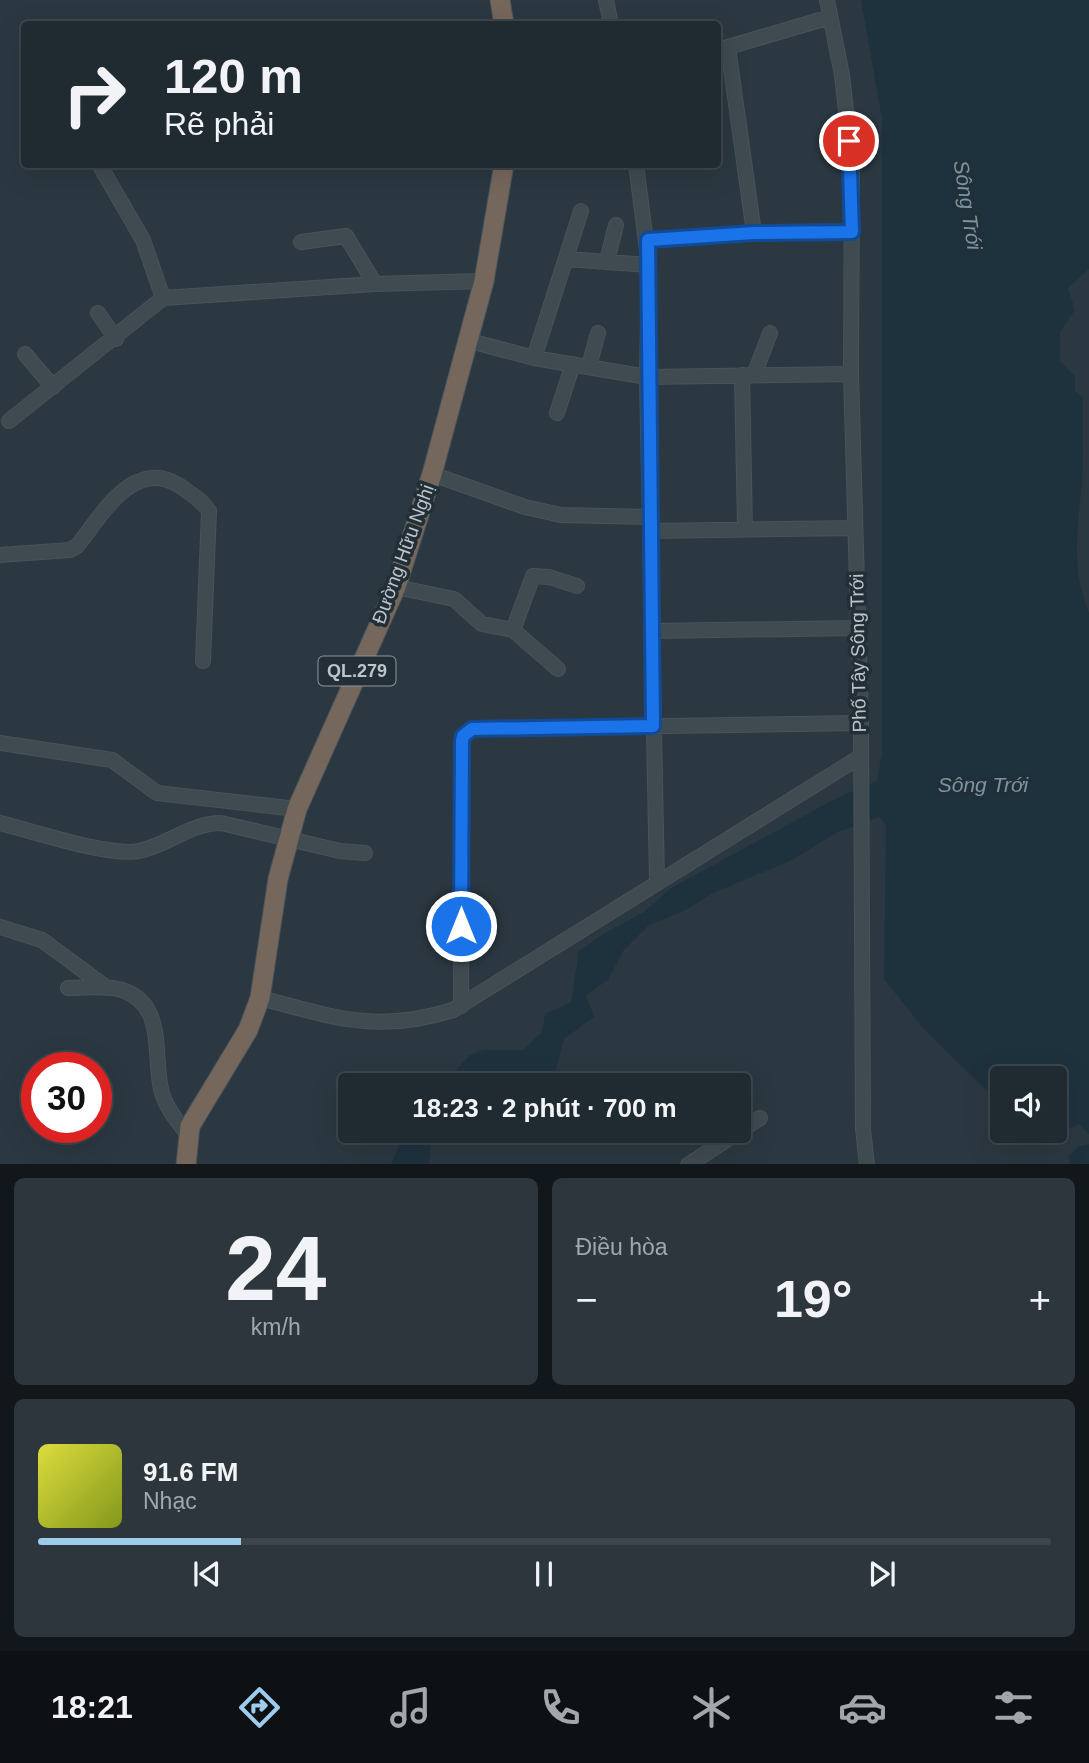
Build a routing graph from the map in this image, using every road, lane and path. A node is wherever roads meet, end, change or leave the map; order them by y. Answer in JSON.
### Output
{"nodes":[{"id":1,"x":500,"y":0,"type":"edge"},
{"id":2,"x":606,"y":0,"type":"edge"},
{"id":3,"x":827,"y":0,"type":"edge"},
{"id":4,"x":830,"y":18,"type":"junction"},
{"id":5,"x":504,"y":21,"type":"edge"},
{"id":6,"x":610,"y":21,"type":"edge"},
{"id":7,"x":723,"y":49,"type":"edge"},
{"id":8,"x":101,"y":168,"type":"edge"},
{"id":9,"x":503,"y":168,"type":"edge"},
{"id":10,"x":637,"y":168,"type":"edge"},
{"id":11,"x":581,"y":211,"type":"dead end"},
{"id":12,"x":616,"y":225,"type":"dead end"},
{"id":13,"x":852,"y":232,"type":"junction"},
{"id":14,"x":754,"y":233,"type":"junction"},
{"id":15,"x":648,"y":240,"type":"junction"},
{"id":16,"x":301,"y":242,"type":"dead end"},
{"id":17,"x":566,"y":259,"type":"junction"},
{"id":18,"x":607,"y":261,"type":"junction"},
{"id":19,"x":649,"y":265,"type":"junction"},
{"id":20,"x":484,"y":281,"type":"junction"},
{"id":21,"x":375,"y":284,"type":"junction"},
{"id":22,"x":163,"y":298,"type":"junction"},
{"id":23,"x":98,"y":313,"type":"dead end"},
{"id":24,"x":598,"y":333,"type":"dead end"},
{"id":25,"x":769,"y":333,"type":"dead end"},
{"id":26,"x":116,"y":339,"type":"junction"},
{"id":27,"x":470,"y":341,"type":"junction"},
{"id":28,"x":25,"y":354,"type":"dead end"},
{"id":29,"x":534,"y":358,"type":"junction"},
{"id":30,"x":573,"y":364,"type":"junction"},
{"id":31,"x":589,"y":366,"type":"junction"},
{"id":32,"x":851,"y":374,"type":"junction"},
{"id":33,"x":748,"y":375,"type":"junction"},
{"id":34,"x":648,"y":377,"type":"junction"},
{"id":35,"x":53,"y":387,"type":"junction"},
{"id":36,"x":557,"y":413,"type":"dead end"},
{"id":37,"x":9,"y":421,"type":"dead end"},
{"id":38,"x":432,"y":474,"type":"junction"},
{"id":39,"x":650,"y":524,"type":"junction"},
{"id":40,"x":855,"y":528,"type":"junction"},
{"id":41,"x":745,"y":530,"type":"junction"},
{"id":42,"x":0,"y":555,"type":"edge"},
{"id":43,"x":576,"y":586,"type":"dead end"},
{"id":44,"x":396,"y":587,"type":"junction"},
{"id":45,"x":858,"y":628,"type":"junction"},
{"id":46,"x":513,"y":630,"type":"junction"},
{"id":47,"x":651,"y":631,"type":"junction"},
{"id":48,"x":203,"y":661,"type":"dead end"},
{"id":49,"x":558,"y":669,"type":"dead end"},
{"id":50,"x":861,"y":723,"type":"junction"},
{"id":51,"x":653,"y":726,"type":"junction"},
{"id":52,"x":0,"y":743,"type":"edge"},
{"id":53,"x":860,"y":757,"type":"junction"},
{"id":54,"x":297,"y":809,"type":"junction"},
{"id":55,"x":0,"y":823,"type":"edge"},
{"id":56,"x":290,"y":837,"type":"junction"},
{"id":57,"x":365,"y":853,"type":"dead end"},
{"id":58,"x":657,"y":882,"type":"junction"},
{"id":59,"x":0,"y":927,"type":"edge"},
{"id":60,"x":68,"y":988,"type":"dead end"},
{"id":61,"x":108,"y":988,"type":"junction"},
{"id":62,"x":260,"y":998,"type":"junction"},
{"id":63,"x":461,"y":1006,"type":"junction"},
{"id":64,"x":760,"y":1118,"type":"dead end"},
{"id":65,"x":188,"y":1135,"type":"junction"},
{"id":66,"x":186,"y":1164,"type":"edge"},
{"id":67,"x":688,"y":1164,"type":"edge"},
{"id":68,"x":867,"y":1164,"type":"edge"}],
"edges":[{"from":1,"to":5,"type":"highway"},
{"from":2,"to":6,"type":"street"},
{"from":3,"to":4,"type":"street","name":"Phố Tây Sông Trới"},
{"from":4,"to":7,"type":"street"},
{"from":4,"to":13,"type":"street","name":"Phố Tây Sông Trới"},
{"from":7,"to":14,"type":"street"},
{"from":8,"to":22,"type":"street"},
{"from":9,"to":20,"type":"highway","name":"Đường Hữu Nghị","number":"QL.279"},
{"from":10,"to":15,"type":"street"},
{"from":11,"to":17,"type":"street"},
{"from":12,"to":18,"type":"street"},
{"from":13,"to":14,"type":"street"},
{"from":13,"to":32,"type":"street","name":"Phố Tây Sông Trới"},
{"from":14,"to":15,"type":"street"},
{"from":15,"to":19,"type":"street"},
{"from":16,"to":21,"type":"street"},
{"from":17,"to":18,"type":"street"},
{"from":17,"to":29,"type":"street"},
{"from":18,"to":19,"type":"street"},
{"from":19,"to":34,"type":"street"},
{"from":20,"to":21,"type":"street"},
{"from":20,"to":27,"type":"highway","name":"Đường Hữu Nghị","number":"QL.279"},
{"from":21,"to":22,"type":"street"},
{"from":22,"to":26,"type":"street"},
{"from":23,"to":26,"type":"street"},
{"from":24,"to":31,"type":"street"},
{"from":25,"to":33,"type":"street"},
{"from":26,"to":35,"type":"street"},
{"from":27,"to":29,"type":"street"},
{"from":27,"to":38,"type":"highway","name":"Đường Hữu Nghị","number":"QL.279"},
{"from":28,"to":35,"type":"street"},
{"from":29,"to":30,"type":"street"},
{"from":30,"to":31,"type":"street"},
{"from":30,"to":36,"type":"street"},
{"from":31,"to":34,"type":"street"},
{"from":32,"to":33,"type":"street"},
{"from":32,"to":40,"type":"street","name":"Phố Tây Sông Trới"},
{"from":33,"to":34,"type":"street"},
{"from":33,"to":41,"type":"street"},
{"from":34,"to":39,"type":"street"},
{"from":35,"to":37,"type":"street"},
{"from":38,"to":39,"type":"street"},
{"from":38,"to":44,"type":"highway","name":"Đường Hữu Nghị","number":"QL.279"},
{"from":39,"to":41,"type":"street"},
{"from":39,"to":47,"type":"street"},
{"from":40,"to":41,"type":"street"},
{"from":40,"to":45,"type":"street","name":"Phố Tây Sông Trới"},
{"from":42,"to":48,"type":"street"},
{"from":43,"to":46,"type":"street"},
{"from":44,"to":46,"type":"street"},
{"from":44,"to":54,"type":"highway","name":"Đường Hữu Nghị","number":"QL.279"},
{"from":45,"to":47,"type":"street"},
{"from":45,"to":50,"type":"street","name":"Phố Tây Sông Trới"},
{"from":46,"to":49,"type":"street"},
{"from":47,"to":51,"type":"street"},
{"from":50,"to":51,"type":"street"},
{"from":50,"to":53,"type":"street","name":"Phố Tây Sông Trới"},
{"from":51,"to":58,"type":"street"},
{"from":51,"to":63,"type":"street"},
{"from":52,"to":54,"type":"street"},
{"from":53,"to":58,"type":"street","name":"Phố Tây Sông Trới"},
{"from":53,"to":68,"type":"street"},
{"from":54,"to":56,"type":"highway","name":"Đường Hữu Nghị","number":"QL.279"},
{"from":55,"to":56,"type":"street"},
{"from":56,"to":57,"type":"street"},
{"from":56,"to":62,"type":"highway","name":"Đường Hữu Nghị","number":"QL.279"},
{"from":58,"to":63,"type":"street","name":"Phố Tây Sông Trới"},
{"from":59,"to":61,"type":"street"},
{"from":60,"to":61,"type":"street"},
{"from":61,"to":65,"type":"street"},
{"from":62,"to":63,"type":"street","name":"Phố Tây Sông Trới"},
{"from":62,"to":65,"type":"highway","name":"Đường Hữu Nghị","number":"QL.279"},
{"from":64,"to":67,"type":"street"},
{"from":65,"to":66,"type":"highway","name":"Đường Hữu Nghị","number":"QL.279"}]}
